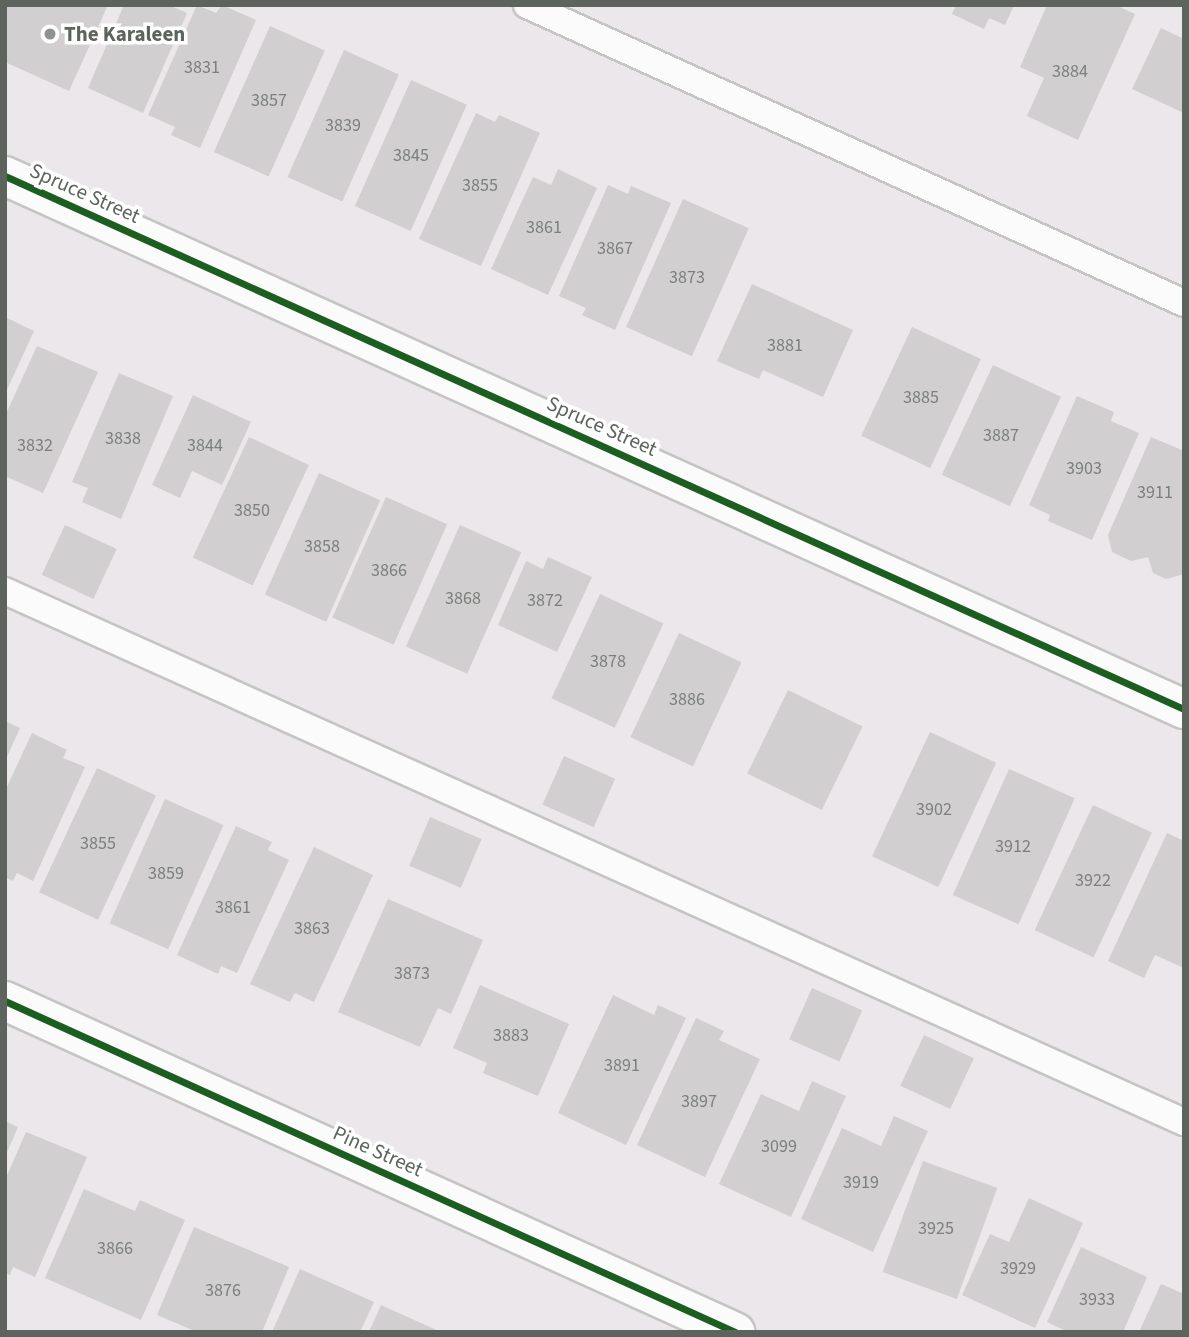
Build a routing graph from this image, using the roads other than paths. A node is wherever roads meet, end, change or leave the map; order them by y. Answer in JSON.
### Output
{"nodes":[{"id":1,"x":527,"y":5,"type":"edge"},
{"id":2,"x":5,"y":176,"type":"edge"},
{"id":3,"x":1184,"y":303,"type":"edge"},
{"id":4,"x":5,"y":591,"type":"edge"},
{"id":5,"x":1184,"y":709,"type":"edge"},
{"id":6,"x":5,"y":1001,"type":"edge"},
{"id":7,"x":1184,"y":1122,"type":"edge"},
{"id":8,"x":735,"y":1332,"type":"edge"}],
"edges":[{"from":1,"to":3,"type":"lane"},
{"from":2,"to":5,"type":"street","name":"Spruce Street"},
{"from":4,"to":7,"type":"lane"},
{"from":6,"to":8,"type":"street","name":"Pine Street"}]}
